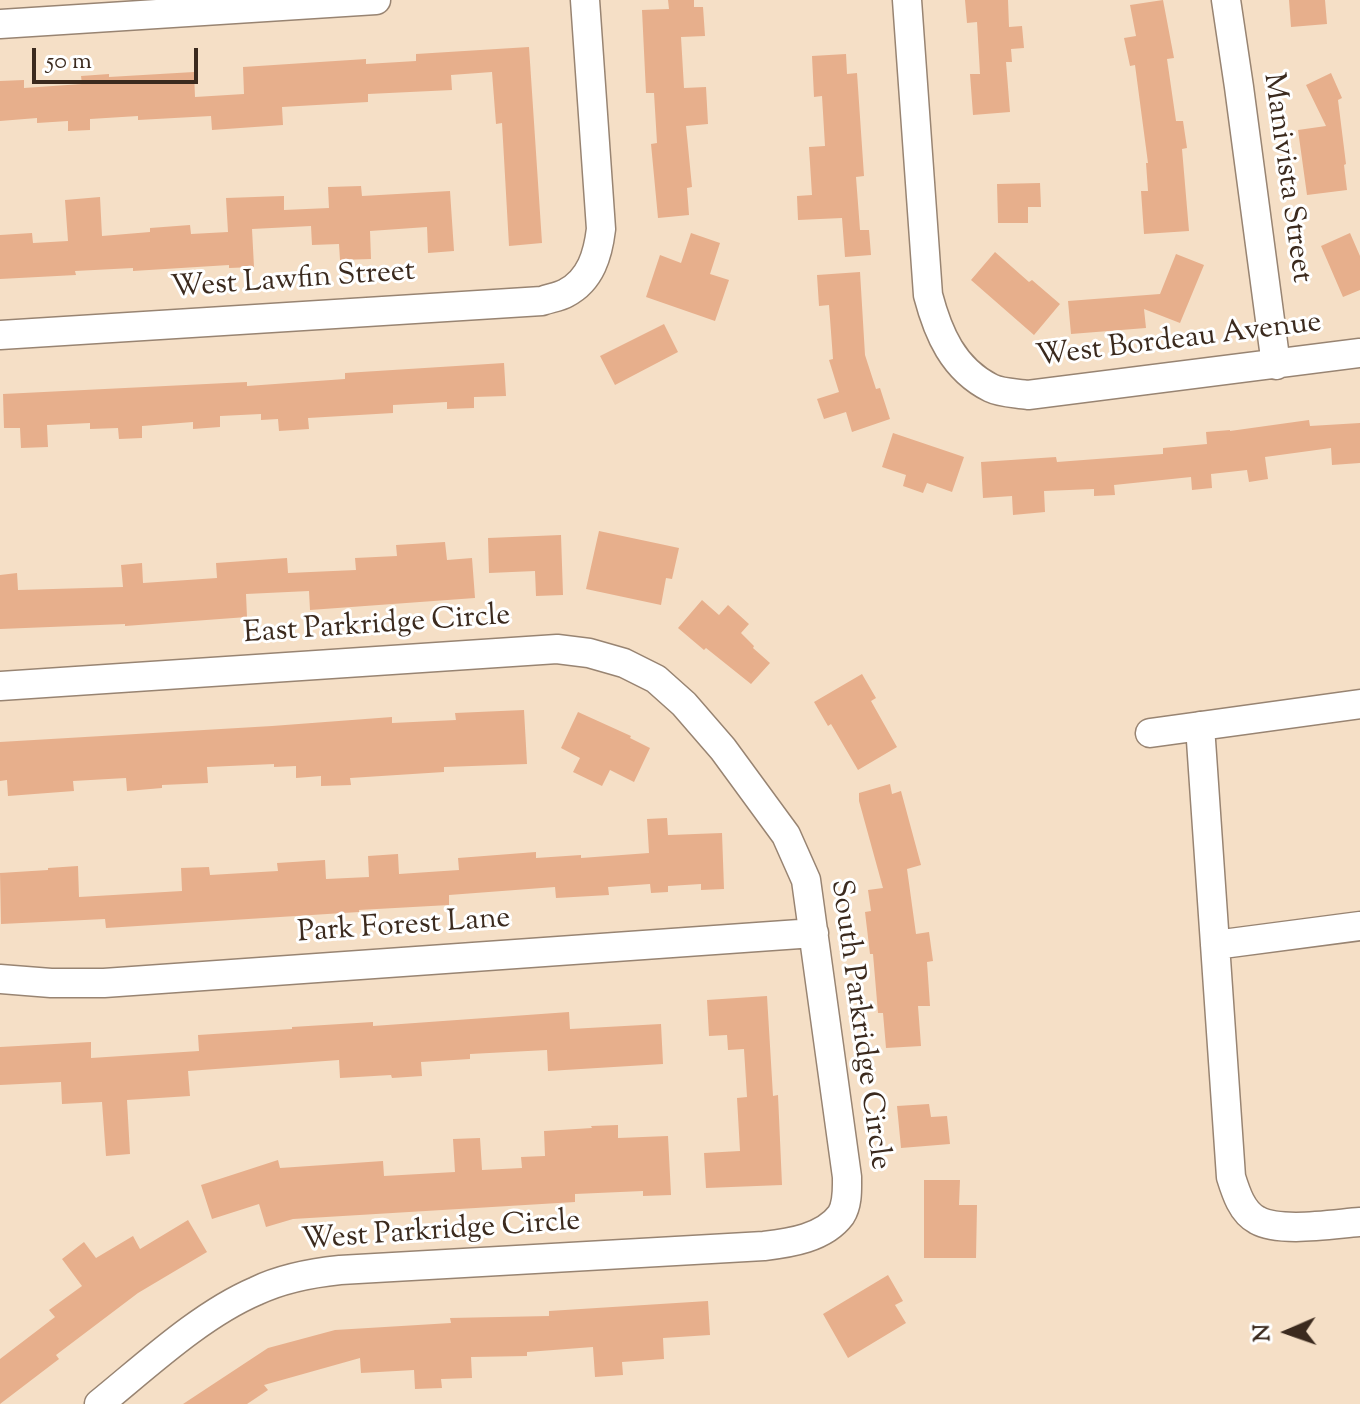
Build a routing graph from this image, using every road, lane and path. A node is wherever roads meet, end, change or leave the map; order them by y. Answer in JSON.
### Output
{"nodes":[{"id":1,"x":376,"y":0,"type":"edge"},
{"id":2,"x":585,"y":0,"type":"edge"},
{"id":3,"x":907,"y":0,"type":"edge"},
{"id":4,"x":1226,"y":0,"type":"edge"},
{"id":5,"x":0,"y":24,"type":"edge"},
{"id":6,"x":0,"y":335,"type":"edge"},
{"id":7,"x":1360,"y":353,"type":"edge"},
{"id":8,"x":1276,"y":365,"type":"junction"},
{"id":9,"x":0,"y":686,"type":"edge"},
{"id":10,"x":1360,"y":704,"type":"edge"},
{"id":11,"x":1200,"y":726,"type":"junction"},
{"id":12,"x":1150,"y":733,"type":"dead end"},
{"id":13,"x":723,"y":749,"type":"joint"},
{"id":14,"x":1360,"y":926,"type":"edge"},
{"id":15,"x":814,"y":933,"type":"junction"},
{"id":16,"x":1215,"y":945,"type":"junction"},
{"id":17,"x":0,"y":979,"type":"edge"},
{"id":18,"x":1360,"y":1222,"type":"edge"},
{"id":19,"x":824,"y":1230,"type":"joint"},
{"id":20,"x":99,"y":1404,"type":"edge"}],
"edges":[{"from":1,"to":5,"type":"street"},
{"from":2,"to":6,"type":"street","name":"West Lawfin Street"},
{"from":3,"to":8,"type":"street","name":"West Bordeau Avenue"},
{"from":4,"to":8,"type":"street","name":"Manivista Street"},
{"from":7,"to":8,"type":"street","name":"West Bordeau Avenue"},
{"from":9,"to":13,"type":"street","name":"East Parkridge Circle"},
{"from":10,"to":11,"type":"street"},
{"from":11,"to":12,"type":"street"},
{"from":11,"to":16,"type":"street"},
{"from":13,"to":15,"type":"street","name":"South Parkridge Circle"},
{"from":14,"to":16,"type":"street"},
{"from":15,"to":17,"type":"street","name":"Park Forest Lane"},
{"from":15,"to":19,"type":"street","name":"South Parkridge Circle"},
{"from":16,"to":18,"type":"street"},
{"from":19,"to":20,"type":"street","name":"West Parkridge Circle"}]}
